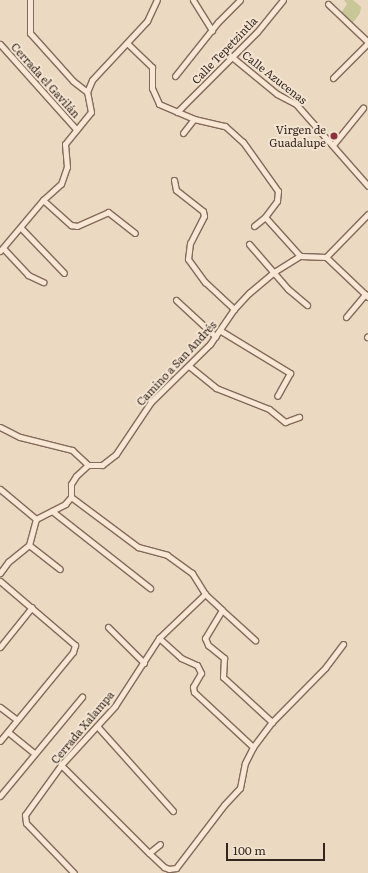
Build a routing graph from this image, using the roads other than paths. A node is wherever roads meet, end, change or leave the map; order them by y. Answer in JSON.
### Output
{"nodes":[{"id":1,"x":30,"y":0,"type":"edge"},
{"id":2,"x":157,"y":0,"type":"edge"},
{"id":3,"x":193,"y":0,"type":"edge"},
{"id":4,"x":240,"y":0,"type":"edge"},
{"id":5,"x":283,"y":0,"type":"edge"},
{"id":6,"x":328,"y":4,"type":"dead end"},
{"id":7,"x":212,"y":30,"type":"junction"},
{"id":8,"x":127,"y":43,"type":"junction"},
{"id":9,"x":368,"y":43,"type":"edge"},
{"id":10,"x":0,"y":44,"type":"edge"},
{"id":11,"x":232,"y":57,"type":"junction"},
{"id":12,"x":175,"y":76,"type":"dead end"},
{"id":13,"x":333,"y":78,"type":"dead end"},
{"id":14,"x":87,"y":92,"type":"junction"},
{"id":15,"x":363,"y":108,"type":"dead end"},
{"id":16,"x":177,"y":112,"type":"junction"},
{"id":17,"x":194,"y":119,"type":"junction"},
{"id":18,"x":77,"y":130,"type":"junction"},
{"id":19,"x":183,"y":133,"type":"dead end"},
{"id":20,"x":333,"y":145,"type":"junction"},
{"id":21,"x":174,"y":180,"type":"dead end"},
{"id":22,"x":368,"y":186,"type":"edge"},
{"id":23,"x":44,"y":200,"type":"junction"},
{"id":24,"x":368,"y":214,"type":"edge"},
{"id":25,"x":266,"y":218,"type":"junction"},
{"id":26,"x":254,"y":226,"type":"dead end"},
{"id":27,"x":21,"y":228,"type":"junction"},
{"id":28,"x":135,"y":233,"type":"dead end"},
{"id":29,"x":249,"y":244,"type":"dead end"},
{"id":30,"x":2,"y":249,"type":"edge"},
{"id":31,"x":300,"y":256,"type":"junction"},
{"id":32,"x":326,"y":257,"type":"junction"},
{"id":33,"x":274,"y":272,"type":"junction"},
{"id":34,"x":64,"y":273,"type":"dead end"},
{"id":35,"x":43,"y":282,"type":"dead end"},
{"id":36,"x":366,"y":295,"type":"edge"},
{"id":37,"x":176,"y":300,"type":"dead end"},
{"id":38,"x":307,"y":305,"type":"dead end"},
{"id":39,"x":234,"y":309,"type":"junction"},
{"id":40,"x":346,"y":317,"type":"dead end"},
{"id":41,"x":221,"y":331,"type":"junction"},
{"id":42,"x":216,"y":337,"type":"junction"},
{"id":43,"x":189,"y":366,"type":"junction"},
{"id":44,"x":277,"y":396,"type":"dead end"},
{"id":45,"x":299,"y":417,"type":"dead end"},
{"id":46,"x":0,"y":427,"type":"edge"},
{"id":47,"x":88,"y":465,"type":"junction"},
{"id":48,"x":0,"y":490,"type":"edge"},
{"id":49,"x":71,"y":497,"type":"junction"},
{"id":50,"x":52,"y":511,"type":"junction"},
{"id":51,"x":36,"y":519,"type":"junction"},
{"id":52,"x":30,"y":545,"type":"junction"},
{"id":53,"x":60,"y":569,"type":"dead end"},
{"id":54,"x":0,"y":573,"type":"edge"},
{"id":55,"x":0,"y":581,"type":"edge"},
{"id":56,"x":150,"y":588,"type":"dead end"},
{"id":57,"x":205,"y":594,"type":"junction"},
{"id":58,"x":32,"y":607,"type":"junction"},
{"id":59,"x":222,"y":610,"type":"junction"},
{"id":60,"x":108,"y":627,"type":"dead end"},
{"id":61,"x":159,"y":638,"type":"junction"},
{"id":62,"x":255,"y":640,"type":"dead end"},
{"id":63,"x":343,"y":644,"type":"dead end"},
{"id":64,"x":0,"y":647,"type":"edge"},
{"id":65,"x":144,"y":663,"type":"junction"},
{"id":66,"x":82,"y":697,"type":"dead end"},
{"id":67,"x":0,"y":707,"type":"edge"},
{"id":68,"x":17,"y":720,"type":"junction"},
{"id":69,"x":272,"y":722,"type":"junction"},
{"id":70,"x":97,"y":726,"type":"junction"},
{"id":71,"x":8,"y":732,"type":"junction"},
{"id":72,"x":0,"y":741,"type":"edge"},
{"id":73,"x":253,"y":747,"type":"junction"},
{"id":74,"x":34,"y":753,"type":"junction"},
{"id":75,"x":61,"y":766,"type":"junction"},
{"id":76,"x":0,"y":796,"type":"edge"},
{"id":77,"x":173,"y":811,"type":"dead end"},
{"id":78,"x":160,"y":844,"type":"dead end"},
{"id":79,"x":149,"y":853,"type":"junction"},
{"id":80,"x":74,"y":873,"type":"edge"}],
"edges":[{"from":1,"to":14,"type":"street"},
{"from":2,"to":8,"type":"street"},
{"from":3,"to":7,"type":"street"},
{"from":4,"to":7,"type":"street"},
{"from":5,"to":11,"type":"street","name":"Calle Tepetzintla"},
{"from":6,"to":9,"type":"street"},
{"from":7,"to":12,"type":"street"},
{"from":8,"to":14,"type":"street"},
{"from":8,"to":16,"type":"street"},
{"from":9,"to":13,"type":"street"},
{"from":10,"to":18,"type":"street","name":"Cerrada el Gavilán"},
{"from":11,"to":16,"type":"street","name":"Calle Tepetzintla"},
{"from":11,"to":20,"type":"street","name":"Calle Azucenas"},
{"from":14,"to":18,"type":"street"},
{"from":15,"to":20,"type":"street"},
{"from":16,"to":17,"type":"street"},
{"from":17,"to":19,"type":"street"},
{"from":17,"to":25,"type":"street"},
{"from":18,"to":23,"type":"street"},
{"from":20,"to":22,"type":"street","name":"Calle Azucenas"},
{"from":21,"to":39,"type":"street"},
{"from":23,"to":27,"type":"street"},
{"from":23,"to":28,"type":"street"},
{"from":24,"to":32,"type":"street"},
{"from":25,"to":26,"type":"street"},
{"from":25,"to":31,"type":"street"},
{"from":27,"to":30,"type":"street"},
{"from":27,"to":34,"type":"street"},
{"from":29,"to":33,"type":"street"},
{"from":30,"to":35,"type":"street"},
{"from":31,"to":32,"type":"street"},
{"from":31,"to":33,"type":"street","name":"Camino a San Andrés"},
{"from":32,"to":36,"type":"street"},
{"from":33,"to":38,"type":"street"},
{"from":33,"to":39,"type":"street","name":"Camino a San Andrés"},
{"from":36,"to":40,"type":"street"},
{"from":37,"to":42,"type":"street"},
{"from":39,"to":41,"type":"street","name":"Camino a San Andrés"},
{"from":41,"to":42,"type":"street","name":"Camino a San Andrés"},
{"from":41,"to":44,"type":"street"},
{"from":42,"to":43,"type":"street","name":"Camino a San Andrés"},
{"from":43,"to":45,"type":"street"},
{"from":43,"to":47,"type":"street","name":"Camino a San Andrés"},
{"from":46,"to":47,"type":"street"},
{"from":47,"to":49,"type":"street"},
{"from":48,"to":51,"type":"street"},
{"from":49,"to":50,"type":"street"},
{"from":49,"to":57,"type":"street"},
{"from":50,"to":51,"type":"street"},
{"from":50,"to":56,"type":"street"},
{"from":51,"to":52,"type":"street"},
{"from":52,"to":53,"type":"street"},
{"from":52,"to":54,"type":"street"},
{"from":55,"to":58,"type":"street"},
{"from":57,"to":59,"type":"street"},
{"from":57,"to":61,"type":"street","name":"Cerrada Xalampa"},
{"from":58,"to":64,"type":"street"},
{"from":58,"to":68,"type":"street"},
{"from":59,"to":62,"type":"street"},
{"from":59,"to":69,"type":"street"},
{"from":60,"to":65,"type":"street"},
{"from":61,"to":65,"type":"street","name":"Cerrada Xalampa"},
{"from":61,"to":73,"type":"street"},
{"from":63,"to":69,"type":"street"},
{"from":65,"to":70,"type":"street","name":"Cerrada Xalampa"},
{"from":66,"to":74,"type":"street"},
{"from":67,"to":68,"type":"street"},
{"from":68,"to":71,"type":"street"},
{"from":69,"to":73,"type":"street"},
{"from":70,"to":75,"type":"street","name":"Cerrada Xalampa"},
{"from":70,"to":77,"type":"street"},
{"from":71,"to":72,"type":"street"},
{"from":71,"to":74,"type":"street"},
{"from":73,"to":79,"type":"street"},
{"from":74,"to":76,"type":"street"},
{"from":75,"to":79,"type":"street"},
{"from":75,"to":80,"type":"street","name":"Cerrada Xalampa"},
{"from":78,"to":79,"type":"street"}]}
